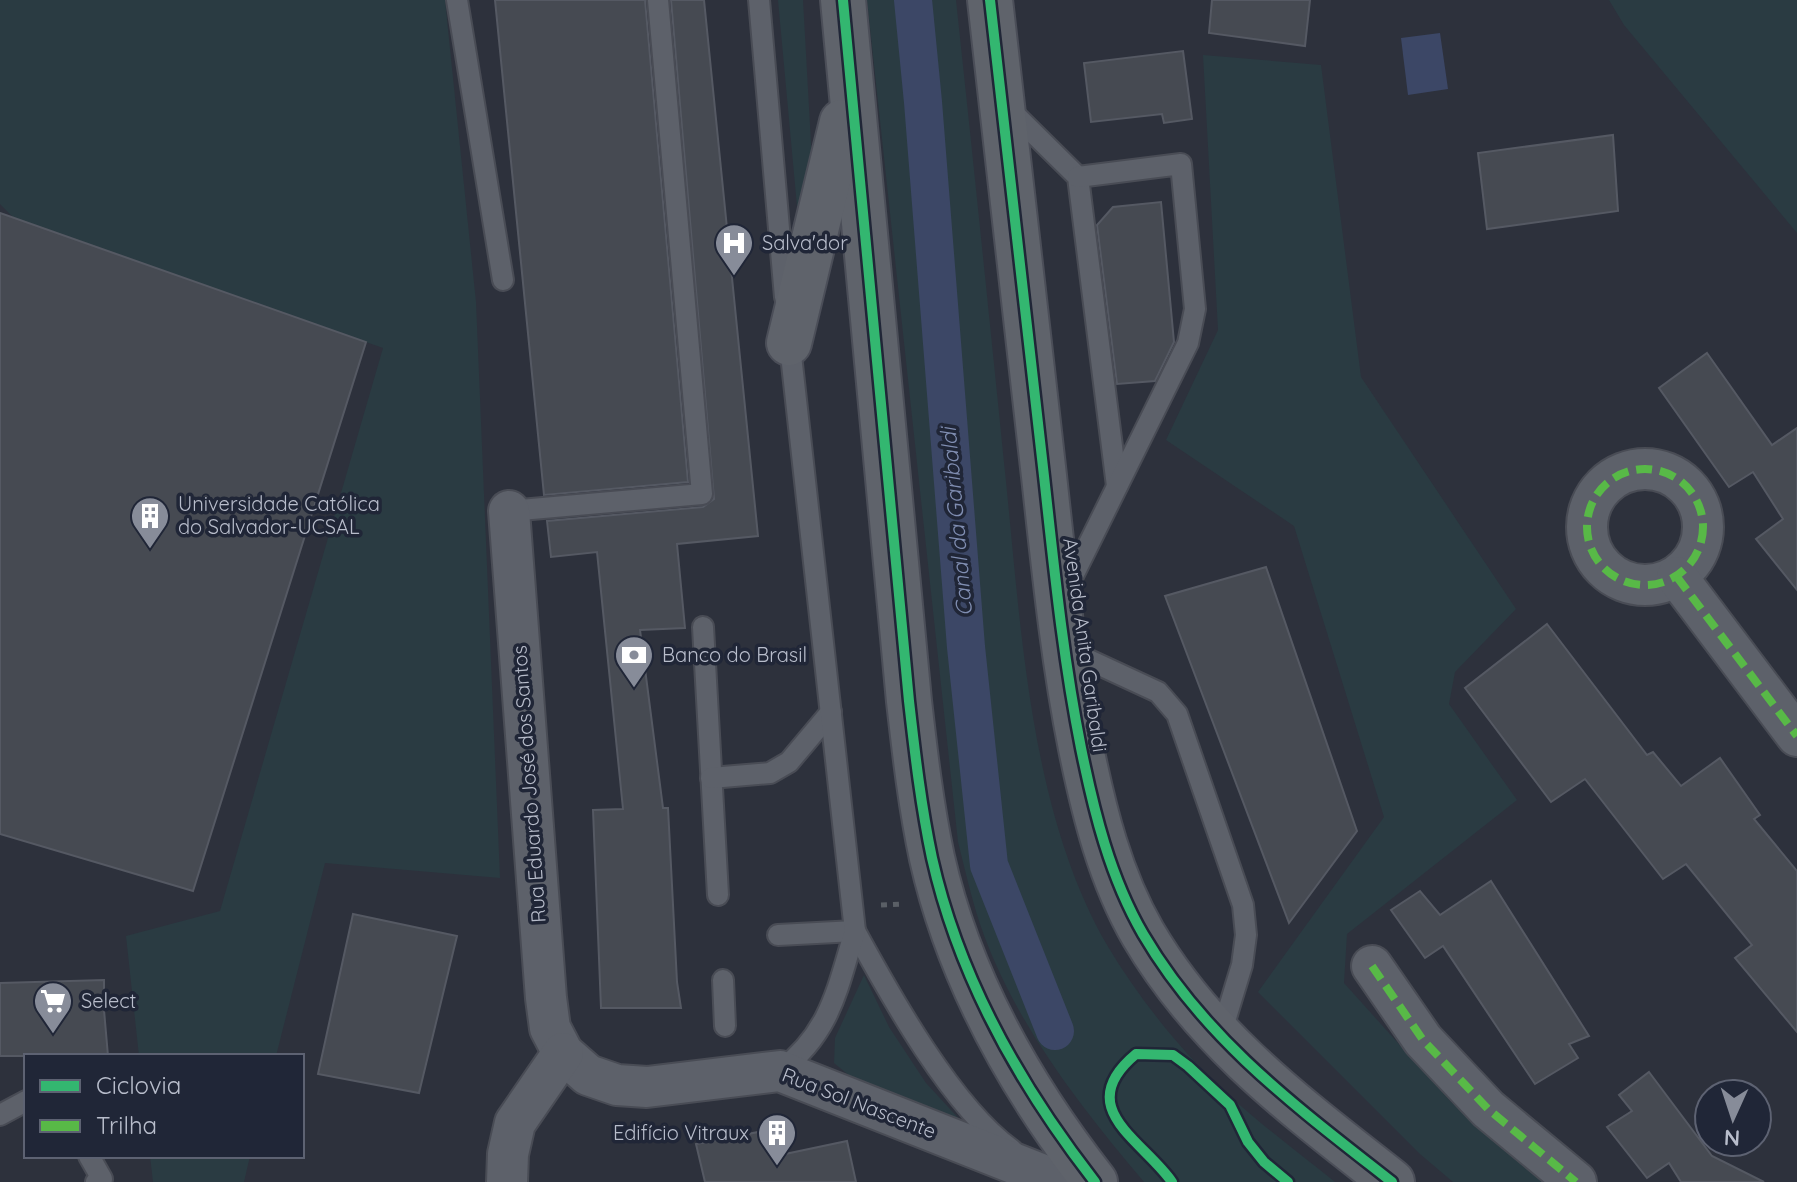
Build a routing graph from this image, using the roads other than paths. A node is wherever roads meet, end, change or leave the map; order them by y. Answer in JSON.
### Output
{"nodes":[{"id":1,"x":457,"y":0,"type":"edge"},
{"id":2,"x":658,"y":0,"type":"edge"},
{"id":3,"x":759,"y":0,"type":"edge"},
{"id":4,"x":843,"y":0,"type":"edge"},
{"id":5,"x":990,"y":0,"type":"edge"},
{"id":6,"x":851,"y":85,"type":"junction"},
{"id":7,"x":1002,"y":101,"type":"junction"},
{"id":8,"x":1078,"y":177,"type":"junction"},
{"id":9,"x":503,"y":280,"type":"dead end"},
{"id":10,"x":789,"y":343,"type":"junction"},
{"id":11,"x":1117,"y":486,"type":"junction"},
{"id":12,"x":509,"y":511,"type":"joint"},
{"id":13,"x":1677,"y":577,"type":"dead end"},
{"id":14,"x":703,"y":627,"type":"dead end"},
{"id":15,"x":1061,"y":628,"type":"junction"},
{"id":16,"x":831,"y":712,"type":"junction"},
{"id":17,"x":1797,"y":736,"type":"edge"},
{"id":18,"x":711,"y":778,"type":"junction"},
{"id":19,"x":718,"y":895,"type":"dead end"},
{"id":20,"x":855,"y":931,"type":"junction"},
{"id":21,"x":778,"y":935,"type":"dead end"},
{"id":22,"x":1372,"y":966,"type":"dead end"},
{"id":23,"x":723,"y":980,"type":"dead end"},
{"id":24,"x":725,"y":1026,"type":"dead end"},
{"id":25,"x":1219,"y":1038,"type":"junction"},
{"id":26,"x":563,"y":1053,"type":"junction"},
{"id":27,"x":780,"y":1071,"type":"junction"},
{"id":28,"x":24,"y":1102,"type":"edge"},
{"id":29,"x":0,"y":1115,"type":"edge"},
{"id":30,"x":90,"y":1158,"type":"edge"},
{"id":31,"x":1056,"y":1180,"type":"edge"},
{"id":32,"x":100,"y":1181,"type":"edge"},
{"id":33,"x":507,"y":1182,"type":"edge"},
{"id":34,"x":1095,"y":1182,"type":"edge"},
{"id":35,"x":1392,"y":1182,"type":"edge"},
{"id":36,"x":1576,"y":1182,"type":"edge"}],
"edges":[{"from":1,"to":9,"type":"lane"},
{"from":2,"to":12,"type":"lane"},
{"from":3,"to":10,"type":"lane"},
{"from":4,"to":6,"type":"main road"},
{"from":5,"to":7,"type":"main road","name":"Avenida Anita Garibaldi"},
{"from":6,"to":10,"type":"main road"},
{"from":6,"to":34,"type":"main road"},
{"from":7,"to":8,"type":"lane"},
{"from":7,"to":15,"type":"main road","name":"Avenida Anita Garibaldi"},
{"from":8,"to":11,"type":"lane"},
{"from":8,"to":11,"type":"lane"},
{"from":10,"to":16,"type":"lane"},
{"from":11,"to":15,"type":"lane"},
{"from":12,"to":26,"type":"street","name":"Rua Eduardo José dos Santos"},
{"from":13,"to":17,"type":"street"},
{"from":14,"to":18,"type":"lane"},
{"from":15,"to":25,"type":"main road","name":"Avenida Anita Garibaldi"},
{"from":15,"to":25,"type":"lane"},
{"from":16,"to":18,"type":"lane"},
{"from":16,"to":20,"type":"lane"},
{"from":18,"to":19,"type":"lane"},
{"from":20,"to":21,"type":"lane"},
{"from":20,"to":27,"type":"lane"},
{"from":20,"to":31,"type":"lane"},
{"from":22,"to":36,"type":"street"},
{"from":23,"to":24,"type":"lane"},
{"from":25,"to":35,"type":"main road","name":"Avenida Anita Garibaldi"},
{"from":26,"to":27,"type":"street","name":"Rua Sol Nascente"},
{"from":26,"to":33,"type":"street"},
{"from":27,"to":31,"type":"street","name":"Rua Sol Nascente"},
{"from":28,"to":29,"type":"lane"},
{"from":30,"to":32,"type":"lane"}]}
